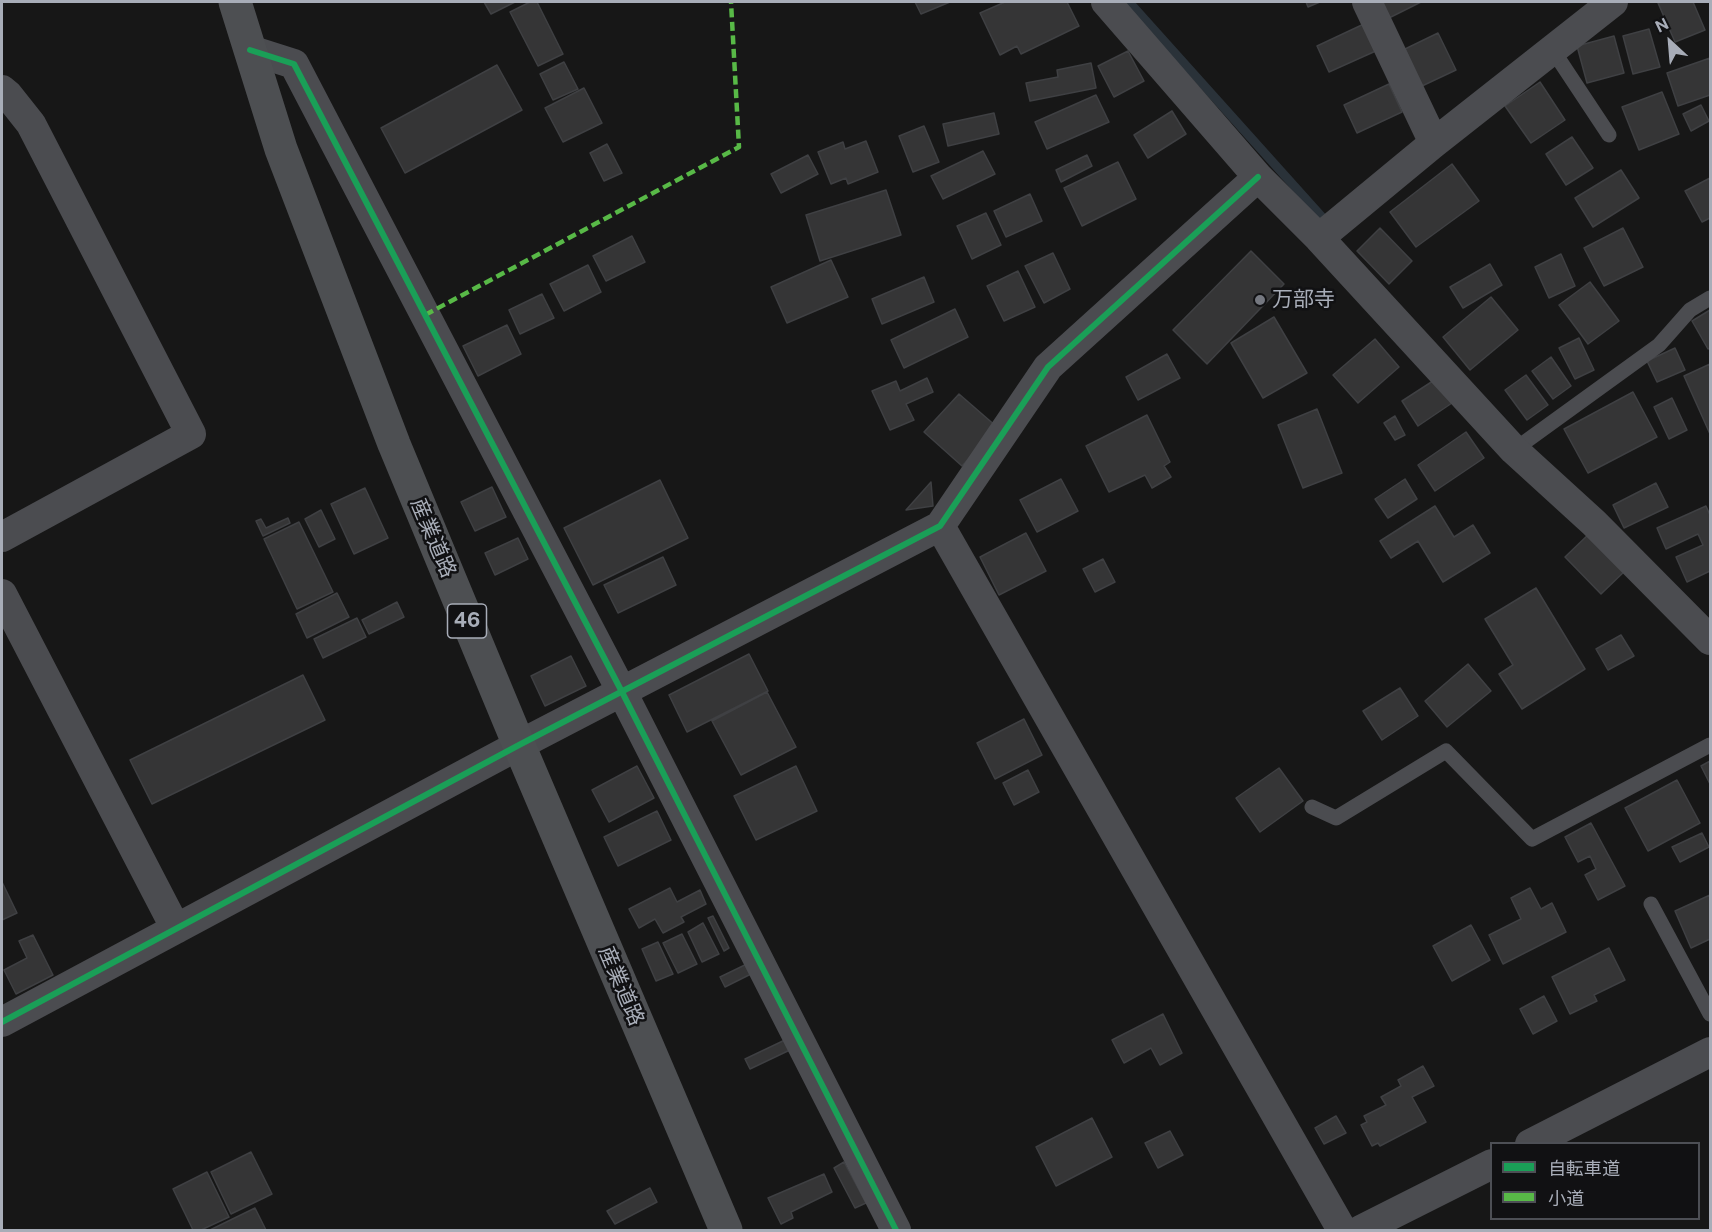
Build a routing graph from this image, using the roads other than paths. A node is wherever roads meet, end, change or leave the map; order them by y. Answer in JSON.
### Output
{"nodes":[{"id":1,"x":235,"y":2,"type":"edge"},
{"id":2,"x":1106,"y":2,"type":"edge"},
{"id":3,"x":1367,"y":2,"type":"edge"},
{"id":4,"x":1613,"y":2,"type":"edge"},
{"id":5,"x":250,"y":50,"type":"junction"},
{"id":6,"x":1552,"y":50,"type":"junction"},
{"id":7,"x":2,"y":90,"type":"edge"},
{"id":8,"x":1609,"y":135,"type":"dead end"},
{"id":9,"x":1434,"y":143,"type":"junction"},
{"id":10,"x":1258,"y":177,"type":"junction"},
{"id":11,"x":1319,"y":238,"type":"junction"},
{"id":12,"x":1710,"y":298,"type":"edge"},
{"id":13,"x":1514,"y":450,"type":"junction"},
{"id":14,"x":940,"y":526,"type":"junction"},
{"id":15,"x":2,"y":537,"type":"edge"},
{"id":16,"x":2,"y":594,"type":"edge"},
{"id":17,"x":1710,"y":640,"type":"edge"},
{"id":18,"x":622,"y":692,"type":"junction"},
{"id":19,"x":519,"y":745,"type":"junction"},
{"id":20,"x":1710,"y":745,"type":"edge"},
{"id":21,"x":1312,"y":807,"type":"dead end"},
{"id":22,"x":1651,"y":904,"type":"dead end"},
{"id":23,"x":176,"y":928,"type":"junction"},
{"id":24,"x":1710,"y":1014,"type":"edge"},
{"id":25,"x":2,"y":1022,"type":"edge"},
{"id":26,"x":1710,"y":1052,"type":"edge"},
{"id":27,"x":1532,"y":1142,"type":"edge"},
{"id":28,"x":1490,"y":1165,"type":"edge"},
{"id":29,"x":726,"y":1230,"type":"edge"},
{"id":30,"x":896,"y":1230,"type":"edge"},
{"id":31,"x":1342,"y":1230,"type":"edge"},
{"id":32,"x":1361,"y":1230,"type":"edge"}],
"edges":[{"from":1,"to":5,"type":"main road","name":"産業道路","number":"46"},
{"from":2,"to":10,"type":"street"},
{"from":3,"to":9,"type":"street"},
{"from":4,"to":6,"type":"street"},
{"from":5,"to":18,"type":"street"},
{"from":5,"to":19,"type":"main road","name":"産業道路","number":"46"},
{"from":6,"to":8,"type":"lane"},
{"from":6,"to":9,"type":"street"},
{"from":7,"to":15,"type":"street"},
{"from":9,"to":11,"type":"street"},
{"from":10,"to":11,"type":"street"},
{"from":10,"to":14,"type":"street"},
{"from":11,"to":13,"type":"street"},
{"from":12,"to":13,"type":"lane"},
{"from":13,"to":17,"type":"street"},
{"from":14,"to":18,"type":"street"},
{"from":14,"to":31,"type":"street"},
{"from":16,"to":23,"type":"street"},
{"from":18,"to":19,"type":"street"},
{"from":18,"to":30,"type":"street"},
{"from":19,"to":23,"type":"street"},
{"from":19,"to":29,"type":"main road","name":"産業道路","number":"46"},
{"from":20,"to":21,"type":"lane"},
{"from":22,"to":24,"type":"lane"},
{"from":23,"to":25,"type":"street"},
{"from":26,"to":27,"type":"street"},
{"from":28,"to":32,"type":"street"}]}
